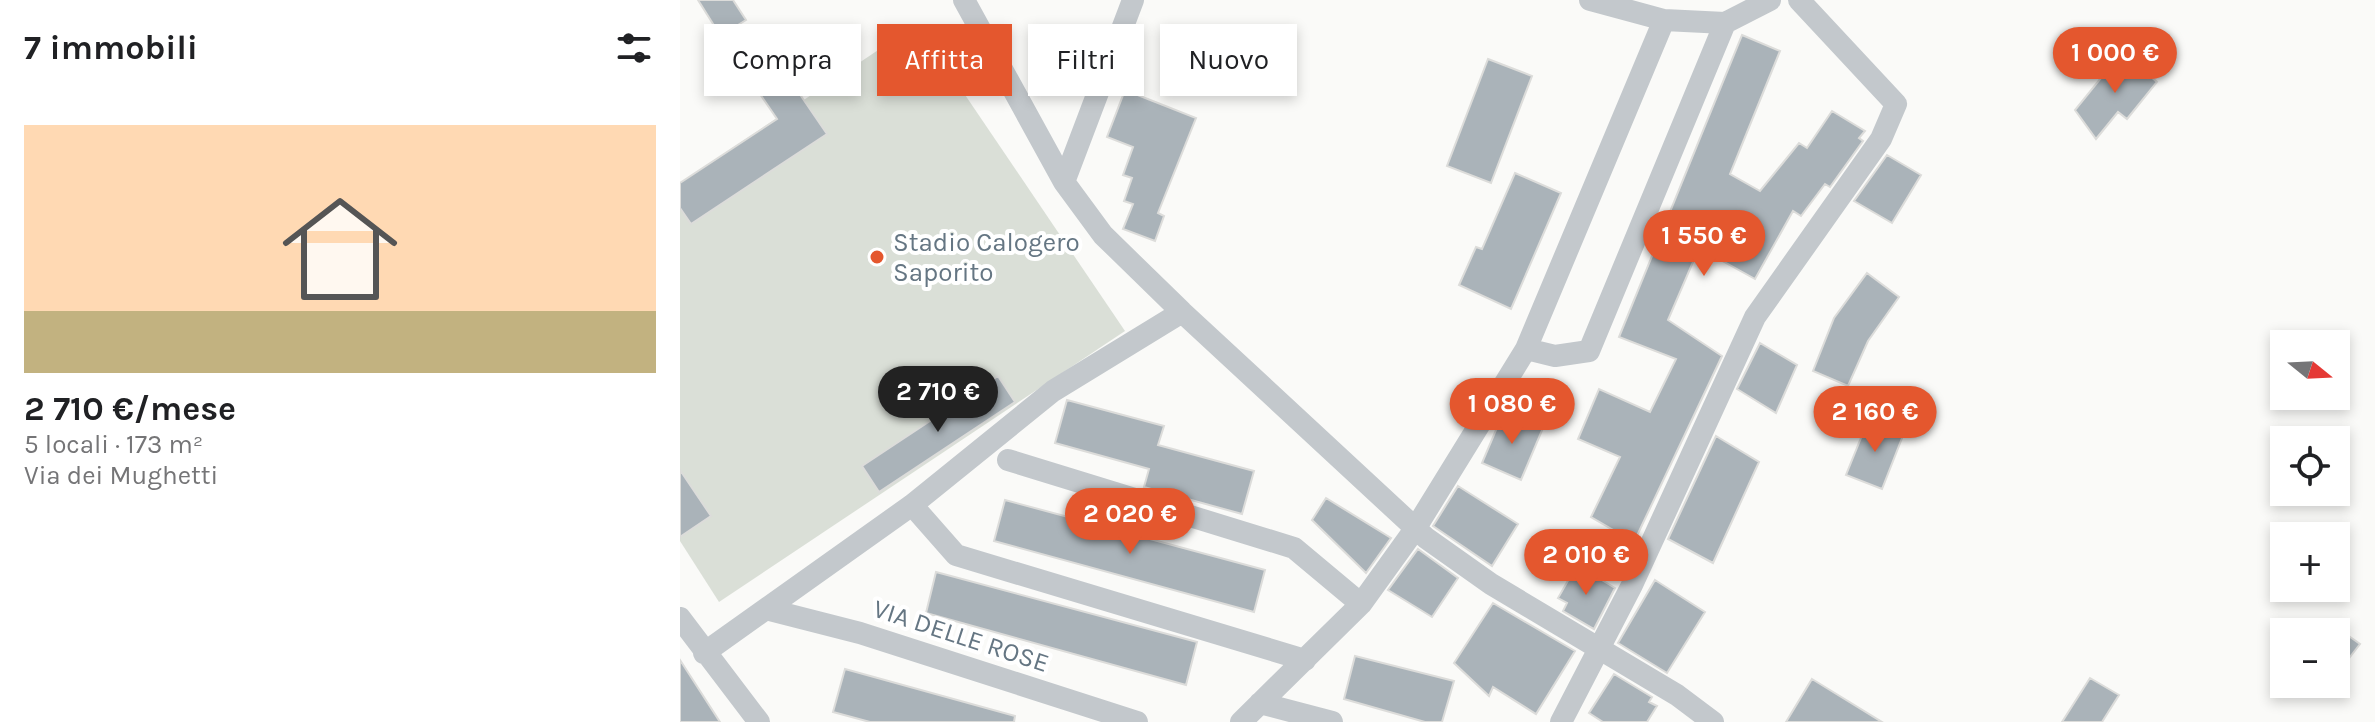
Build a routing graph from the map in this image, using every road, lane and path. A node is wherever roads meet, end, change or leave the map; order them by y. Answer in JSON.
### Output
{"nodes":[{"id":1,"x":964,"y":0,"type":"edge"},
{"id":2,"x":1133,"y":0,"type":"edge"},
{"id":3,"x":1590,"y":0,"type":"edge"},
{"id":4,"x":1770,"y":0,"type":"edge"},
{"id":5,"x":1799,"y":0,"type":"edge"},
{"id":6,"x":1664,"y":20,"type":"junction"},
{"id":7,"x":1725,"y":23,"type":"junction"},
{"id":8,"x":1064,"y":182,"type":"junction"},
{"id":9,"x":1182,"y":312,"type":"junction"},
{"id":10,"x":1526,"y":349,"type":"junction"},
{"id":11,"x":1008,"y":460,"type":"dead end"},
{"id":12,"x":912,"y":505,"type":"junction"},
{"id":13,"x":1415,"y":529,"type":"junction"},
{"id":14,"x":1361,"y":604,"type":"junction"},
{"id":15,"x":766,"y":609,"type":"junction"},
{"id":16,"x":680,"y":618,"type":"edge"},
{"id":17,"x":1599,"y":651,"type":"junction"},
{"id":18,"x":704,"y":653,"type":"junction"},
{"id":19,"x":1305,"y":660,"type":"junction"},
{"id":20,"x":1260,"y":703,"type":"junction"},
{"id":21,"x":759,"y":722,"type":"edge"},
{"id":22,"x":1137,"y":722,"type":"edge"},
{"id":23,"x":1241,"y":722,"type":"edge"},
{"id":24,"x":1332,"y":722,"type":"edge"},
{"id":25,"x":1561,"y":722,"type":"edge"},
{"id":26,"x":1713,"y":722,"type":"edge"}],
"edges":[{"from":1,"to":8,"type":"street"},
{"from":2,"to":8,"type":"street"},
{"from":3,"to":6,"type":"street"},
{"from":4,"to":7,"type":"street"},
{"from":5,"to":17,"type":"street"},
{"from":6,"to":7,"type":"street"},
{"from":6,"to":10,"type":"street"},
{"from":7,"to":10,"type":"street"},
{"from":8,"to":9,"type":"street"},
{"from":9,"to":12,"type":"street"},
{"from":9,"to":13,"type":"street"},
{"from":10,"to":13,"type":"street"},
{"from":11,"to":14,"type":"street"},
{"from":12,"to":15,"type":"street"},
{"from":12,"to":19,"type":"street"},
{"from":13,"to":14,"type":"street"},
{"from":13,"to":17,"type":"street"},
{"from":14,"to":19,"type":"street"},
{"from":15,"to":18,"type":"street"},
{"from":15,"to":22,"type":"street","name":"VIA DELLE ROSE"},
{"from":16,"to":18,"type":"street"},
{"from":17,"to":25,"type":"street"},
{"from":17,"to":26,"type":"street"},
{"from":18,"to":21,"type":"street"},
{"from":19,"to":20,"type":"street"},
{"from":20,"to":23,"type":"street"},
{"from":20,"to":24,"type":"street"}]}
